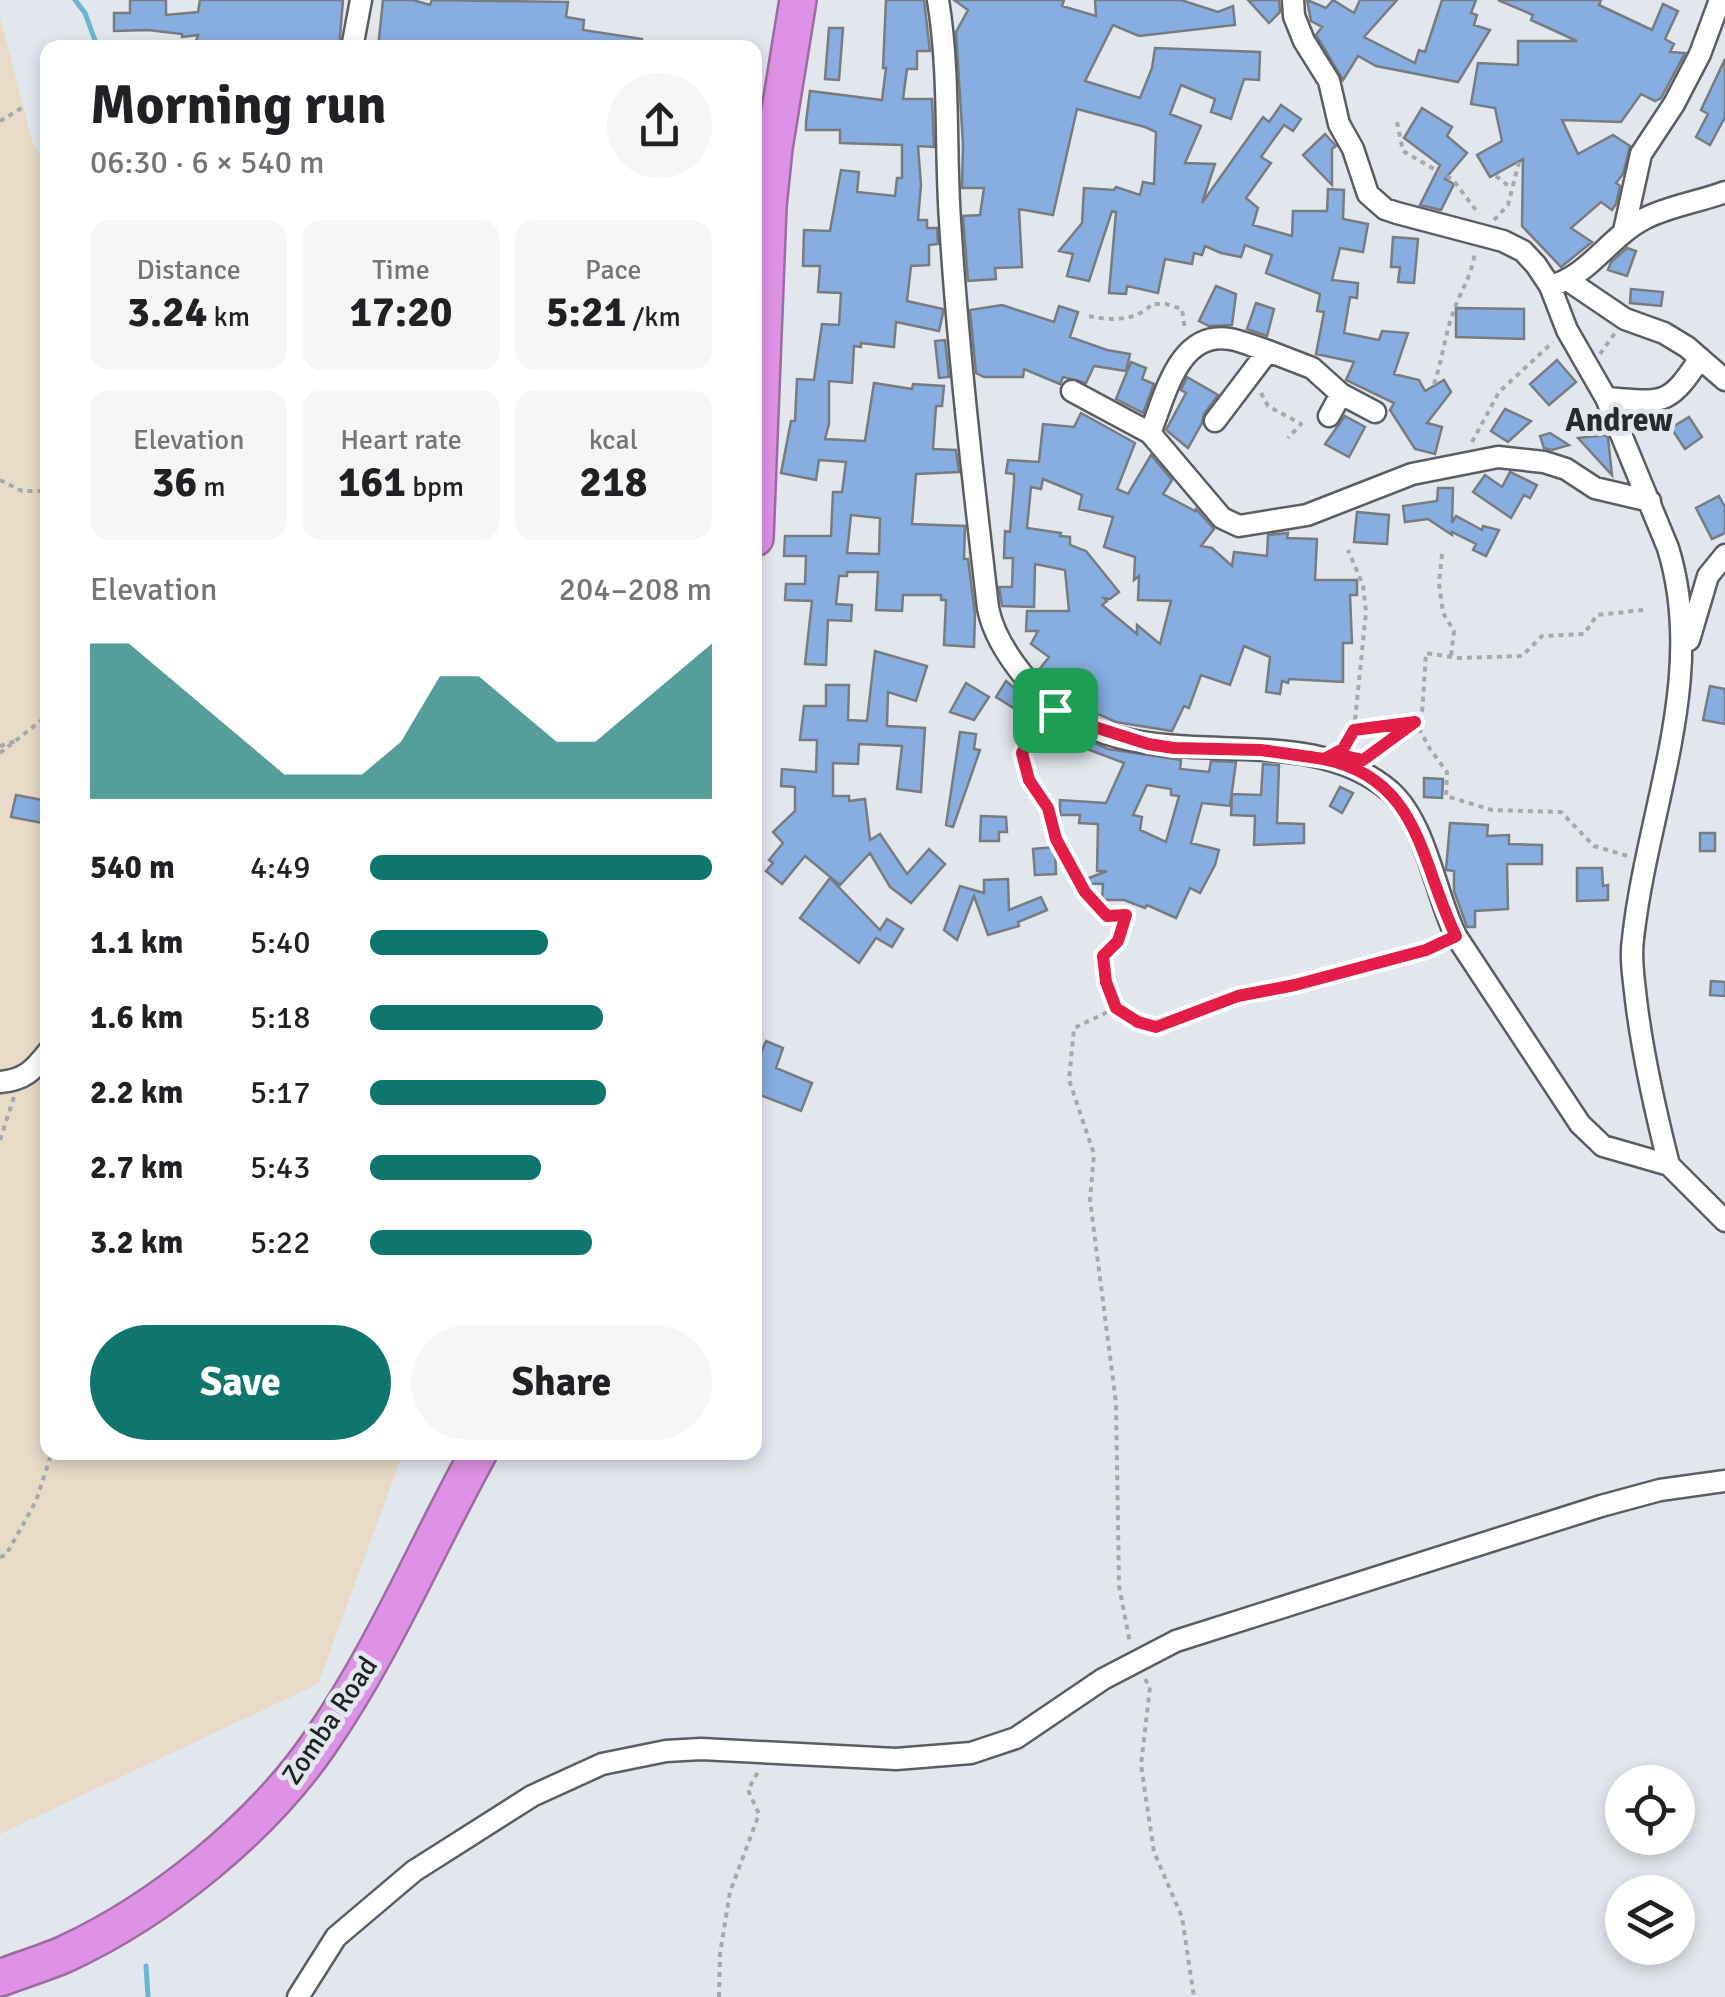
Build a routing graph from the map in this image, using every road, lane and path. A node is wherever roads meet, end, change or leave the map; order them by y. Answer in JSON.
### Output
{"nodes":[{"id":1,"x":361,"y":0,"type":"edge"},
{"id":2,"x":798,"y":0,"type":"edge"},
{"id":3,"x":938,"y":0,"type":"edge"},
{"id":4,"x":1293,"y":0,"type":"edge"},
{"id":5,"x":1720,"y":0,"type":"edge"},
{"id":6,"x":354,"y":40,"type":"edge"},
{"id":7,"x":22,"y":108,"type":"dead end"},
{"id":8,"x":0,"y":122,"type":"edge"},
{"id":9,"x":1397,"y":122,"type":"dead end"},
{"id":10,"x":1519,"y":162,"type":"dead end"},
{"id":11,"x":1496,"y":176,"type":"dead end"},
{"id":12,"x":1511,"y":188,"type":"junction"},
{"id":13,"x":1725,"y":192,"type":"edge"},
{"id":14,"x":762,"y":200,"type":"edge"},
{"id":15,"x":1624,"y":231,"type":"junction"},
{"id":16,"x":1472,"y":276,"type":"dead end"},
{"id":17,"x":1560,"y":284,"type":"junction"},
{"id":18,"x":1088,"y":316,"type":"dead end"},
{"id":19,"x":1624,"y":319,"type":"junction"},
{"id":20,"x":1567,"y":330,"type":"junction"},
{"id":21,"x":1268,"y":351,"type":"junction"},
{"id":22,"x":1182,"y":356,"type":"junction"},
{"id":23,"x":1700,"y":358,"type":"junction"},
{"id":24,"x":1588,"y":370,"type":"junction"},
{"id":25,"x":1723,"y":376,"type":"edge"},
{"id":26,"x":1434,"y":384,"type":"dead end"},
{"id":27,"x":1072,"y":391,"type":"dead end"},
{"id":28,"x":1340,"y":394,"type":"junction"},
{"id":29,"x":1606,"y":398,"type":"junction"},
{"id":30,"x":1268,"y":406,"type":"dead end"},
{"id":31,"x":1375,"y":412,"type":"dead end"},
{"id":32,"x":1328,"y":416,"type":"dead end"},
{"id":33,"x":1215,"y":421,"type":"dead end"},
{"id":34,"x":1150,"y":434,"type":"junction"},
{"id":35,"x":1288,"y":438,"type":"dead end"},
{"id":36,"x":1466,"y":461,"type":"junction"},
{"id":37,"x":0,"y":480,"type":"edge"},
{"id":38,"x":40,"y":491,"type":"edge"},
{"id":39,"x":1650,"y":502,"type":"junction"},
{"id":40,"x":1348,"y":550,"type":"dead end"},
{"id":41,"x":1442,"y":554,"type":"dead end"},
{"id":42,"x":1725,"y":555,"type":"edge"},
{"id":43,"x":1642,"y":610,"type":"dead end"},
{"id":44,"x":1450,"y":656,"type":"junction"},
{"id":45,"x":1682,"y":666,"type":"junction"},
{"id":46,"x":1049,"y":704,"type":"junction"},
{"id":47,"x":40,"y":722,"type":"edge"},
{"id":48,"x":1415,"y":722,"type":"junction"},
{"id":49,"x":1354,"y":730,"type":"junction"},
{"id":50,"x":20,"y":740,"type":"junction"},
{"id":51,"x":0,"y":746,"type":"edge"},
{"id":52,"x":0,"y":753,"type":"edge"},
{"id":53,"x":1324,"y":759,"type":"junction"},
{"id":54,"x":1363,"y":760,"type":"dead end"},
{"id":55,"x":1646,"y":862,"type":"junction"},
{"id":56,"x":1456,"y":936,"type":"junction"},
{"id":57,"x":1116,"y":1008,"type":"junction"},
{"id":58,"x":40,"y":1061,"type":"edge"},
{"id":59,"x":9,"y":1081,"type":"edge"},
{"id":60,"x":0,"y":1140,"type":"edge"},
{"id":61,"x":1669,"y":1165,"type":"junction"},
{"id":62,"x":1725,"y":1220,"type":"edge"},
{"id":63,"x":49,"y":1460,"type":"edge"},
{"id":64,"x":475,"y":1460,"type":"edge"},
{"id":65,"x":1725,"y":1481,"type":"edge"},
{"id":66,"x":0,"y":1557,"type":"edge"},
{"id":67,"x":1133,"y":1661,"type":"junction"},
{"id":68,"x":768,"y":1752,"type":"junction"},
{"id":69,"x":0,"y":1978,"type":"edge"},
{"id":70,"x":298,"y":1997,"type":"edge"},
{"id":71,"x":719,"y":1997,"type":"edge"},
{"id":72,"x":1194,"y":1997,"type":"edge"}],
"edges":[{"from":1,"to":6,"type":"street"},
{"from":2,"to":14,"type":"highway"},
{"from":3,"to":46,"type":"street"},
{"from":4,"to":17,"type":"street"},
{"from":5,"to":15,"type":"street"},
{"from":7,"to":8,"type":"path"},
{"from":9,"to":12,"type":"path"},
{"from":10,"to":12,"type":"path"},
{"from":11,"to":12,"type":"path"},
{"from":13,"to":15,"type":"street"},
{"from":15,"to":17,"type":"street"},
{"from":16,"to":26,"type":"path"},
{"from":17,"to":19,"type":"street"},
{"from":17,"to":20,"type":"street"},
{"from":18,"to":22,"type":"path"},
{"from":19,"to":23,"type":"street"},
{"from":19,"to":24,"type":"path"},
{"from":20,"to":24,"type":"street"},
{"from":20,"to":36,"type":"path"},
{"from":21,"to":22,"type":"street"},
{"from":21,"to":28,"type":"street"},
{"from":21,"to":33,"type":"street"},
{"from":22,"to":34,"type":"street"},
{"from":23,"to":25,"type":"street"},
{"from":23,"to":29,"type":"street"},
{"from":24,"to":29,"type":"street"},
{"from":27,"to":34,"type":"street"},
{"from":28,"to":31,"type":"street"},
{"from":28,"to":32,"type":"street"},
{"from":29,"to":39,"type":"street"},
{"from":30,"to":35,"type":"path"},
{"from":34,"to":36,"type":"street"},
{"from":36,"to":39,"type":"street"},
{"from":37,"to":38,"type":"path"},
{"from":39,"to":45,"type":"street"},
{"from":40,"to":49,"type":"path"},
{"from":41,"to":44,"type":"path"},
{"from":42,"to":45,"type":"street"},
{"from":43,"to":44,"type":"path"},
{"from":44,"to":48,"type":"path"},
{"from":45,"to":55,"type":"street"},
{"from":46,"to":53,"type":"street"},
{"from":46,"to":57,"type":"path"},
{"from":47,"to":50,"type":"path"},
{"from":48,"to":49,"type":"path"},
{"from":48,"to":54,"type":"path"},
{"from":48,"to":55,"type":"path"},
{"from":49,"to":53,"type":"path"},
{"from":50,"to":51,"type":"path"},
{"from":50,"to":52,"type":"path"},
{"from":53,"to":56,"type":"street"},
{"from":55,"to":61,"type":"street"},
{"from":56,"to":57,"type":"path"},
{"from":56,"to":61,"type":"street"},
{"from":57,"to":67,"type":"path"},
{"from":58,"to":59,"type":"street"},
{"from":59,"to":60,"type":"path"},
{"from":61,"to":62,"type":"street"},
{"from":63,"to":66,"type":"path"},
{"from":64,"to":69,"type":"highway","name":"Zomba Road"},
{"from":65,"to":67,"type":"street"},
{"from":67,"to":68,"type":"street"},
{"from":67,"to":72,"type":"path"},
{"from":68,"to":70,"type":"street"},
{"from":68,"to":71,"type":"path"}]}
